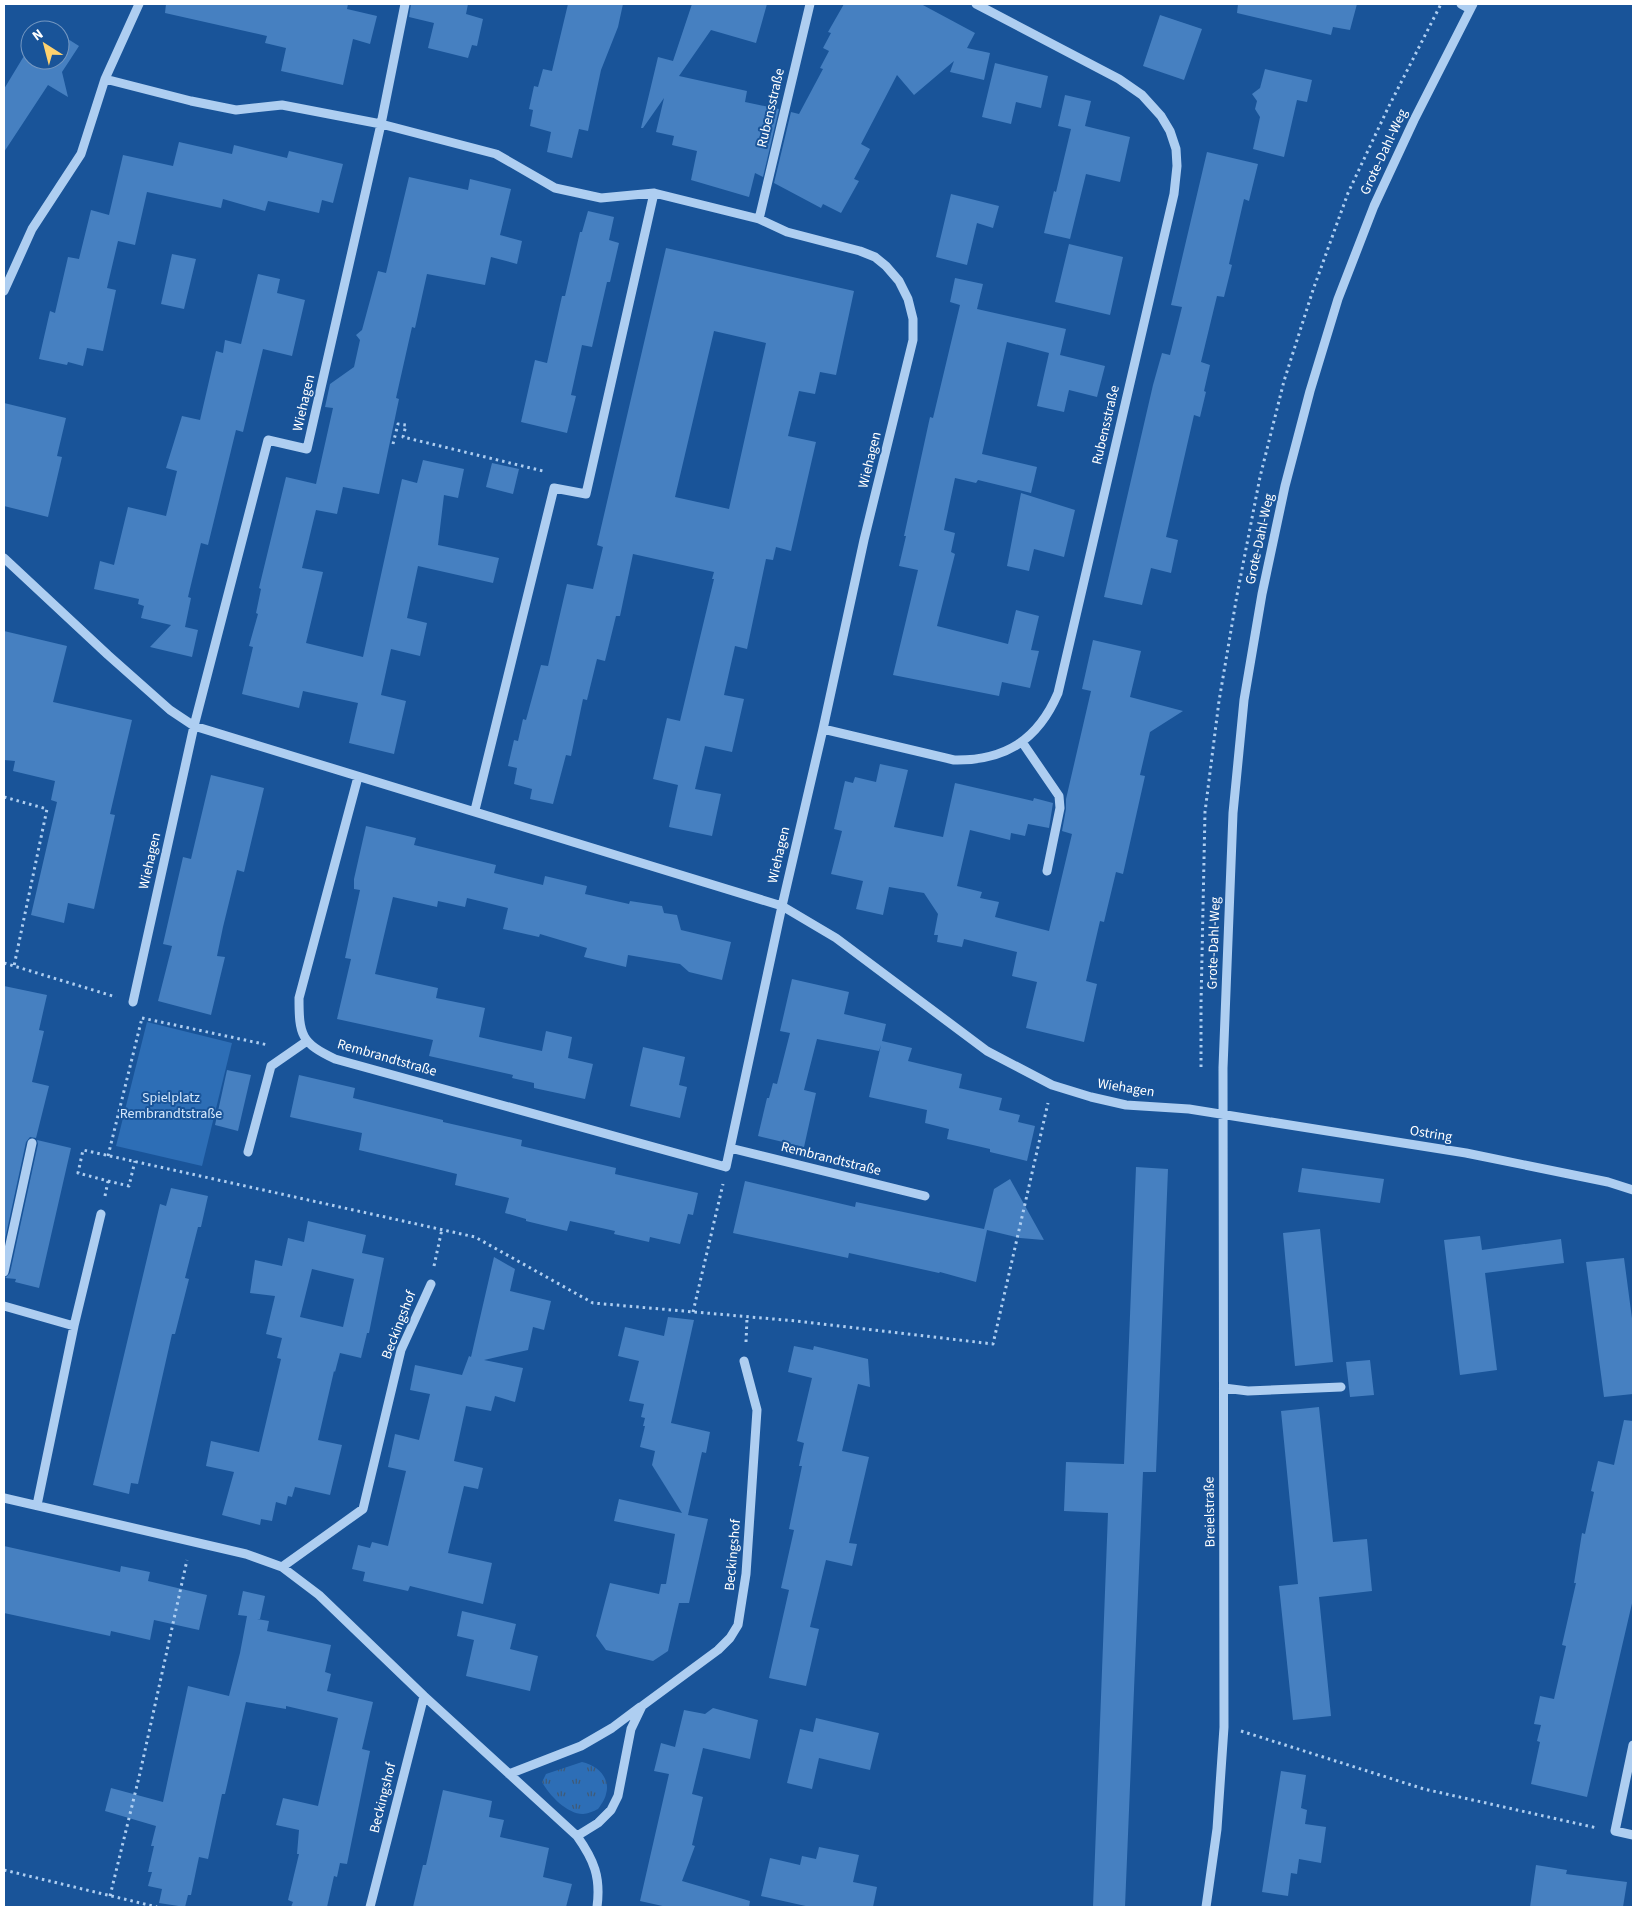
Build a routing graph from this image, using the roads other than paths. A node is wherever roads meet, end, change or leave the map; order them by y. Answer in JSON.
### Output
{"nodes":[{"id":1,"x":139,"y":4,"type":"edge"},
{"id":2,"x":405,"y":4,"type":"edge"},
{"id":3,"x":810,"y":4,"type":"edge"},
{"id":4,"x":976,"y":4,"type":"edge"},
{"id":5,"x":1461,"y":4,"type":"edge"},
{"id":6,"x":1471,"y":6,"type":"edge"},
{"id":7,"x":105,"y":79,"type":"junction"},
{"id":8,"x":381,"y":124,"type":"junction"},
{"id":9,"x":654,"y":193,"type":"junction"},
{"id":10,"x":759,"y":219,"type":"junction"},
{"id":11,"x":4,"y":291,"type":"edge"},
{"id":12,"x":4,"y":558,"type":"edge"},
{"id":13,"x":194,"y":726,"type":"junction"},
{"id":14,"x":824,"y":729,"type":"junction"},
{"id":15,"x":1022,"y":742,"type":"junction"},
{"id":16,"x":358,"y":777,"type":"junction"},
{"id":17,"x":475,"y":810,"type":"junction"},
{"id":18,"x":1047,"y":871,"type":"dead end"},
{"id":19,"x":782,"y":906,"type":"junction"},
{"id":20,"x":133,"y":1002,"type":"road end"},
{"id":21,"x":307,"y":1041,"type":"junction"},
{"id":22,"x":1223,"y":1116,"type":"junction"},
{"id":23,"x":32,"y":1143,"type":"dead end"},
{"id":24,"x":730,"y":1148,"type":"junction"},
{"id":25,"x":248,"y":1152,"type":"dead end"},
{"id":26,"x":1633,"y":1190,"type":"edge"},
{"id":27,"x":925,"y":1196,"type":"dead end"},
{"id":28,"x":101,"y":1214,"type":"road end"},
{"id":29,"x":4,"y":1272,"type":"edge"},
{"id":30,"x":431,"y":1284,"type":"road end"},
{"id":31,"x":4,"y":1306,"type":"edge"},
{"id":32,"x":74,"y":1326,"type":"junction"},
{"id":33,"x":744,"y":1361,"type":"road end"},
{"id":34,"x":1341,"y":1387,"type":"dead end"},
{"id":35,"x":1224,"y":1388,"type":"junction"},
{"id":36,"x":4,"y":1498,"type":"edge"},
{"id":37,"x":37,"y":1505,"type":"junction"},
{"id":38,"x":282,"y":1567,"type":"junction"},
{"id":39,"x":424,"y":1696,"type":"junction"},
{"id":40,"x":642,"y":1706,"type":"junction"},
{"id":41,"x":1633,"y":1745,"type":"edge"},
{"id":42,"x":510,"y":1774,"type":"junction"},
{"id":43,"x":1633,"y":1835,"type":"edge"},
{"id":44,"x":577,"y":1836,"type":"junction"},
{"id":45,"x":370,"y":1907,"type":"edge"},
{"id":46,"x":597,"y":1907,"type":"edge"},
{"id":47,"x":1206,"y":1907,"type":"edge"}],
"edges":[{"from":1,"to":7,"type":"street"},
{"from":2,"to":8,"type":"street","name":"Wiehagen"},
{"from":3,"to":10,"type":"street","name":"Rubensstraße"},
{"from":4,"to":15,"type":"street","name":"Rubensstraße"},
{"from":5,"to":6,"type":"street"},
{"from":6,"to":22,"type":"street","name":"Grote-Dahl-Weg"},
{"from":7,"to":8,"type":"street","name":"Wiehagen"},
{"from":7,"to":11,"type":"street"},
{"from":8,"to":9,"type":"street","name":"Wiehagen"},
{"from":8,"to":13,"type":"street","name":"Wiehagen"},
{"from":9,"to":10,"type":"street","name":"Wiehagen"},
{"from":9,"to":17,"type":"street"},
{"from":10,"to":14,"type":"street","name":"Wiehagen"},
{"from":12,"to":13,"type":"street","name":"Wiehagen"},
{"from":13,"to":16,"type":"street","name":"Wiehagen"},
{"from":13,"to":20,"type":"street","name":"Wiehagen"},
{"from":14,"to":15,"type":"street","name":"Rubensstraße"},
{"from":14,"to":19,"type":"street","name":"Wiehagen"},
{"from":15,"to":18,"type":"street"},
{"from":16,"to":17,"type":"street","name":"Wiehagen"},
{"from":16,"to":21,"type":"street"},
{"from":17,"to":19,"type":"street","name":"Wiehagen"},
{"from":19,"to":22,"type":"street","name":"Wiehagen"},
{"from":19,"to":24,"type":"street"},
{"from":21,"to":24,"type":"street","name":"Rembrandtstraße"},
{"from":21,"to":25,"type":"street"},
{"from":22,"to":26,"type":"street","name":"Ostring"},
{"from":22,"to":35,"type":"street","name":"Breielstraße"},
{"from":23,"to":29,"type":"street"},
{"from":24,"to":27,"type":"street","name":"Rembrandtstraße"},
{"from":28,"to":32,"type":"street"},
{"from":30,"to":38,"type":"street","name":"Beckingshof"},
{"from":31,"to":32,"type":"street"},
{"from":32,"to":37,"type":"street"},
{"from":33,"to":40,"type":"street","name":"Beckingshof"},
{"from":34,"to":35,"type":"street"},
{"from":35,"to":47,"type":"street","name":"Breielstraße"},
{"from":36,"to":37,"type":"street"},
{"from":37,"to":38,"type":"street"},
{"from":38,"to":39,"type":"street"},
{"from":39,"to":42,"type":"street"},
{"from":39,"to":45,"type":"street","name":"Beckingshof"},
{"from":40,"to":42,"type":"street","name":"Beckingshof"},
{"from":40,"to":44,"type":"street","name":"Beckingshof"},
{"from":41,"to":43,"type":"street"},
{"from":42,"to":44,"type":"street"},
{"from":44,"to":46,"type":"street"}]}
